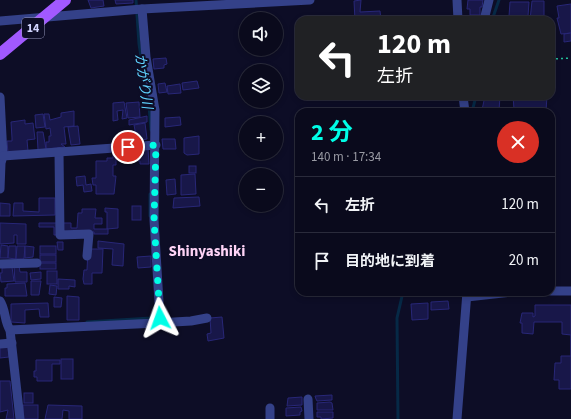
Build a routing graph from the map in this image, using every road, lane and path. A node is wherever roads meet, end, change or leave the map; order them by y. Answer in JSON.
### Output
{"nodes":[{"id":1,"x":64,"y":0,"type":"edge"},
{"id":2,"x":310,"y":0,"type":"edge"},
{"id":3,"x":457,"y":0,"type":"edge"},
{"id":4,"x":489,"y":0,"type":"edge"},
{"id":5,"x":142,"y":9,"type":"junction"},
{"id":6,"x":458,"y":16,"type":"edge"},
{"id":7,"x":485,"y":16,"type":"edge"},
{"id":8,"x":45,"y":18,"type":"junction"},
{"id":9,"x":0,"y":21,"type":"edge"},
{"id":10,"x":0,"y":54,"type":"edge"},
{"id":11,"x":571,"y":58,"type":"edge"},
{"id":12,"x":555,"y":59,"type":"edge"},
{"id":13,"x":0,"y":97,"type":"edge"},
{"id":14,"x":156,"y":145,"type":"junction"},
{"id":15,"x":59,"y":152,"type":"junction"},
{"id":16,"x":1,"y":161,"type":"edge"},
{"id":17,"x":0,"y":189,"type":"edge"},
{"id":18,"x":87,"y":256,"type":"dead end"},
{"id":19,"x":37,"y":263,"type":"dead end"},
{"id":20,"x":0,"y":264,"type":"edge"},
{"id":21,"x":571,"y":291,"type":"edge"},
{"id":22,"x":555,"y":292,"type":"edge"},
{"id":23,"x":467,"y":296,"type":"edge"},
{"id":24,"x":0,"y":301,"type":"edge"},
{"id":25,"x":207,"y":318,"type":"dead end"},
{"id":26,"x":157,"y":323,"type":"junction"},
{"id":27,"x":10,"y":330,"type":"junction"},
{"id":28,"x":12,"y":343,"type":"junction"},
{"id":29,"x":0,"y":344,"type":"edge"},
{"id":30,"x":308,"y":399,"type":"dead end"},
{"id":31,"x":270,"y":408,"type":"dead end"},
{"id":32,"x":20,"y":419,"type":"edge"},
{"id":33,"x":270,"y":419,"type":"edge"},
{"id":34,"x":309,"y":419,"type":"edge"},
{"id":35,"x":457,"y":419,"type":"edge"}],
"edges":[{"from":1,"to":8,"type":"main road","number":"14"},
{"from":2,"to":5,"type":"street"},
{"from":3,"to":6,"type":"street"},
{"from":4,"to":7,"type":"street"},
{"from":5,"to":8,"type":"street"},
{"from":5,"to":14,"type":"street"},
{"from":8,"to":9,"type":"street"},
{"from":8,"to":10,"type":"main road","number":"14"},
{"from":11,"to":12,"type":"path"},
{"from":13,"to":16,"type":"street"},
{"from":14,"to":15,"type":"street"},
{"from":14,"to":26,"type":"street"},
{"from":15,"to":16,"type":"street"},
{"from":15,"to":18,"type":"street"},
{"from":16,"to":17,"type":"street"},
{"from":19,"to":20,"type":"street"},
{"from":21,"to":22,"type":"street"},
{"from":23,"to":35,"type":"street"},
{"from":24,"to":27,"type":"street"},
{"from":25,"to":26,"type":"street"},
{"from":26,"to":27,"type":"street"},
{"from":27,"to":28,"type":"street"},
{"from":28,"to":29,"type":"street"},
{"from":28,"to":32,"type":"street"},
{"from":30,"to":34,"type":"street"},
{"from":31,"to":33,"type":"street"}]}
